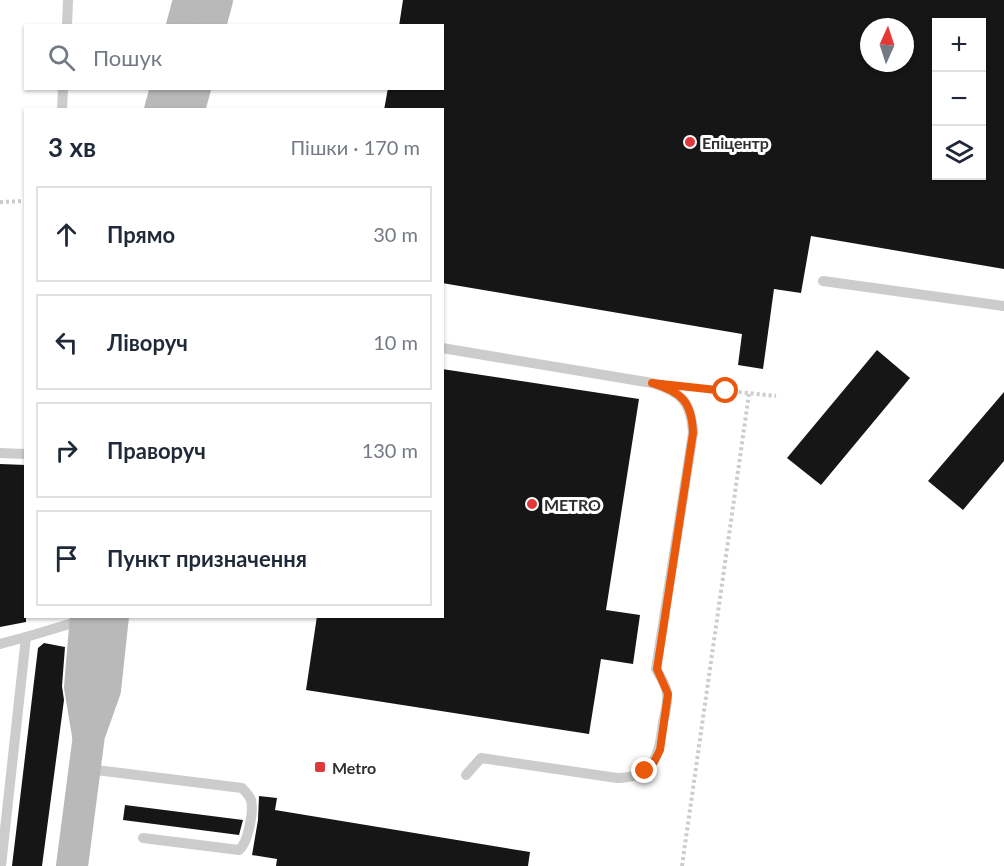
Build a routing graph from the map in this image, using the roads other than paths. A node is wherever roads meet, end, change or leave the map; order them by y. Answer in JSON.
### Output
{"nodes":[{"id":1,"x":68,"y":0,"type":"edge"},
{"id":2,"x":189,"y":0,"type":"edge"},
{"id":3,"x":217,"y":0,"type":"edge"},
{"id":4,"x":67,"y":24,"type":"edge"},
{"id":5,"x":183,"y":24,"type":"edge"},
{"id":6,"x":211,"y":24,"type":"edge"},
{"id":7,"x":63,"y":90,"type":"edge"},
{"id":8,"x":165,"y":90,"type":"edge"},
{"id":9,"x":194,"y":90,"type":"edge"},
{"id":10,"x":62,"y":108,"type":"edge"},
{"id":11,"x":161,"y":108,"type":"edge"},
{"id":12,"x":190,"y":108,"type":"edge"},
{"id":13,"x":823,"y":281,"type":"dead end"},
{"id":14,"x":1004,"y":306,"type":"edge"},
{"id":15,"x":444,"y":348,"type":"edge"},
{"id":16,"x":0,"y":453,"type":"edge"},
{"id":17,"x":24,"y":454,"type":"edge"},
{"id":18,"x":92,"y":618,"type":"edge"},
{"id":19,"x":95,"y":618,"type":"edge"},
{"id":20,"x":26,"y":637,"type":"junction"},
{"id":21,"x":0,"y":644,"type":"edge"},
{"id":22,"x":85,"y":768,"type":"junction"},
{"id":23,"x":466,"y":775,"type":"dead end"},
{"id":24,"x":143,"y":838,"type":"dead end"},
{"id":25,"x":1,"y":866,"type":"edge"},
{"id":26,"x":72,"y":866,"type":"edge"}],
"edges":[{"from":1,"to":4,"type":"lane"},
{"from":2,"to":5,"type":"main road"},
{"from":3,"to":6,"type":"main road"},
{"from":7,"to":10,"type":"lane"},
{"from":8,"to":11,"type":"main road"},
{"from":9,"to":12,"type":"main road"},
{"from":13,"to":14,"type":"lane"},
{"from":15,"to":23,"type":"lane"},
{"from":16,"to":17,"type":"lane"},
{"from":18,"to":20,"type":"lane"},
{"from":19,"to":22,"type":"main road"},
{"from":20,"to":21,"type":"lane"},
{"from":20,"to":25,"type":"lane"},
{"from":22,"to":24,"type":"lane"},
{"from":22,"to":26,"type":"main road"}]}
